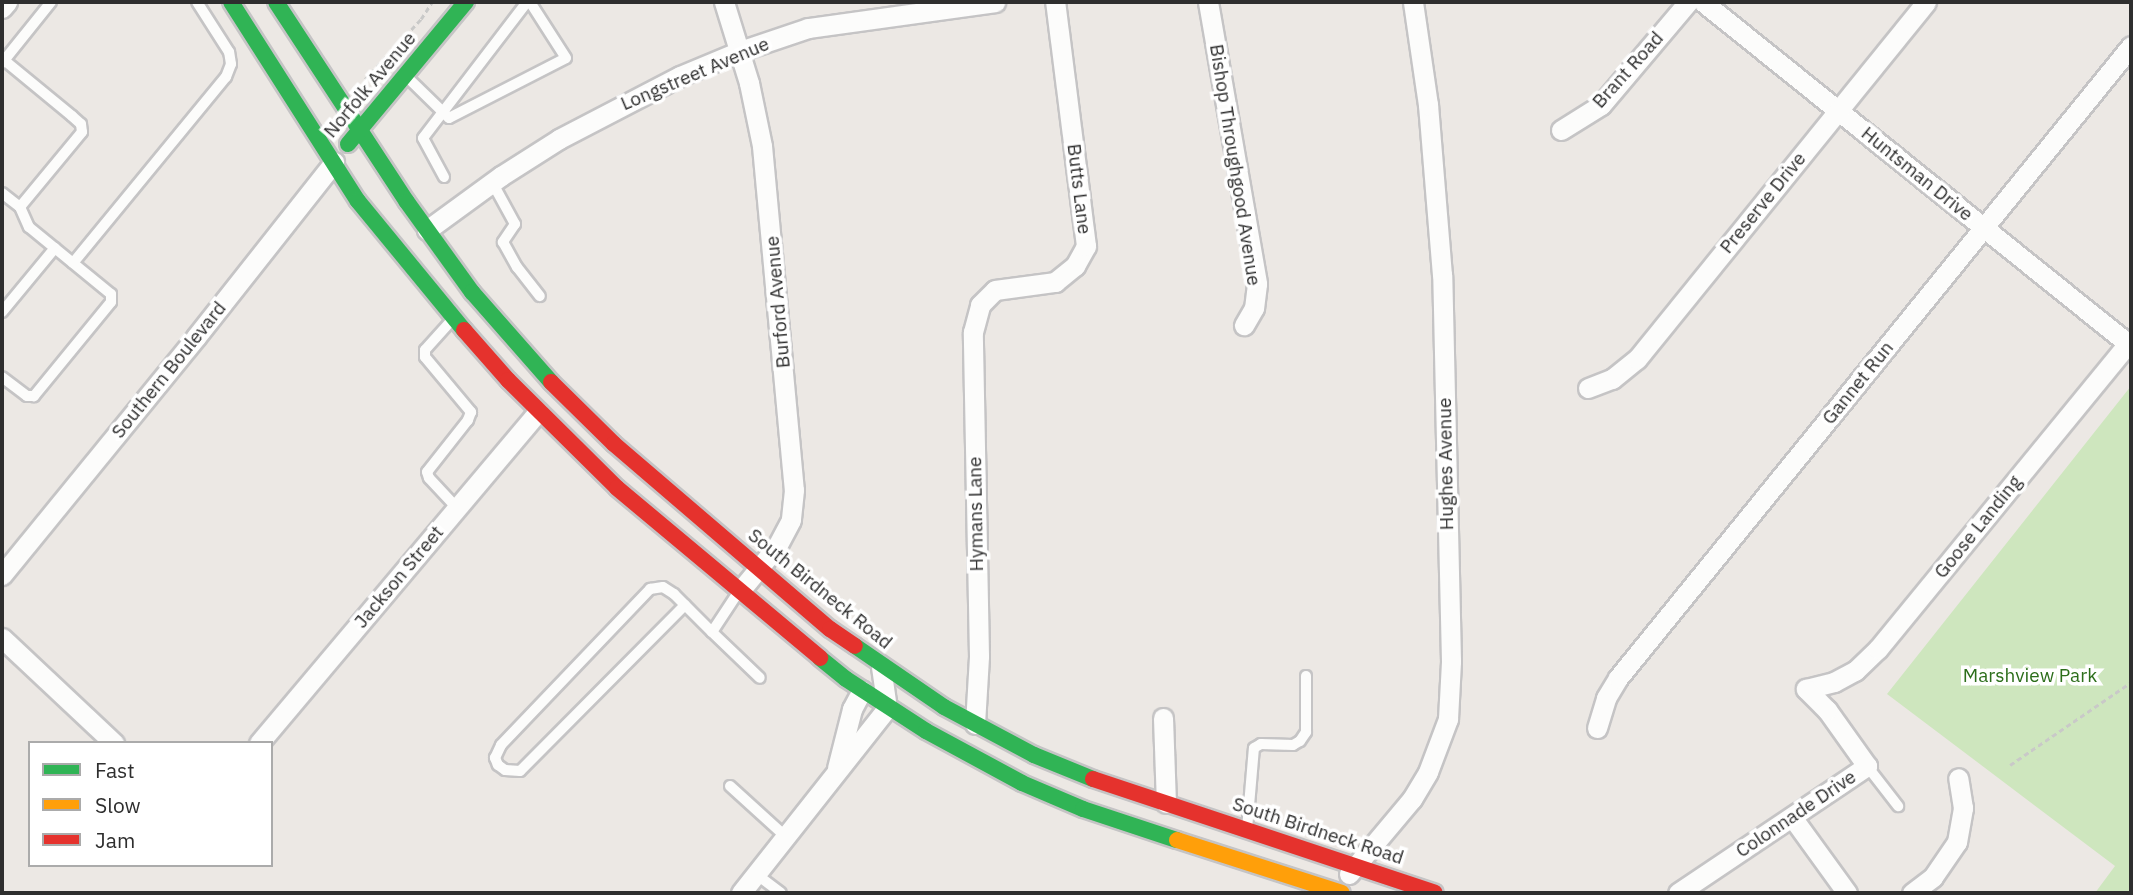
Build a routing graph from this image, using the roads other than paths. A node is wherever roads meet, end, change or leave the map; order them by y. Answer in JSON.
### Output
{"nodes":[{"id":1,"x":7,"y":2,"type":"edge"},
{"id":2,"x":51,"y":2,"type":"edge"},
{"id":3,"x":197,"y":2,"type":"edge"},
{"id":4,"x":231,"y":2,"type":"edge"},
{"id":5,"x":275,"y":2,"type":"edge"},
{"id":6,"x":466,"y":2,"type":"edge"},
{"id":7,"x":529,"y":2,"type":"edge"},
{"id":8,"x":724,"y":2,"type":"edge"},
{"id":9,"x":995,"y":2,"type":"edge"},
{"id":10,"x":1055,"y":2,"type":"edge"},
{"id":11,"x":1208,"y":2,"type":"edge"},
{"id":12,"x":1413,"y":2,"type":"edge"},
{"id":13,"x":1688,"y":2,"type":"edge"},
{"id":14,"x":1703,"y":2,"type":"edge"},
{"id":15,"x":1926,"y":2,"type":"edge"},
{"id":16,"x":2,"y":8,"type":"edge"},
{"id":17,"x":2131,"y":46,"type":"edge"},
{"id":18,"x":740,"y":51,"type":"junction"},
{"id":19,"x":3,"y":62,"type":"edge"},
{"id":20,"x":405,"y":75,"type":"junction"},
{"id":21,"x":1838,"y":110,"type":"junction"},
{"id":22,"x":442,"y":111,"type":"junction"},
{"id":23,"x":1561,"y":130,"type":"dead end"},
{"id":24,"x":358,"y":132,"type":"junction"},
{"id":25,"x":334,"y":162,"type":"junction"},
{"id":26,"x":444,"y":177,"type":"dead end"},
{"id":27,"x":492,"y":182,"type":"junction"},
{"id":28,"x":2,"y":193,"type":"edge"},
{"id":29,"x":20,"y":207,"type":"junction"},
{"id":30,"x":1984,"y":228,"type":"junction"},
{"id":31,"x":427,"y":230,"type":"junction"},
{"id":32,"x":55,"y":248,"type":"junction"},
{"id":33,"x":73,"y":262,"type":"junction"},
{"id":34,"x":540,"y":296,"type":"dead end"},
{"id":35,"x":980,"y":305,"type":"joint"},
{"id":36,"x":2,"y":312,"type":"edge"},
{"id":37,"x":453,"y":318,"type":"junction"},
{"id":38,"x":1244,"y":325,"type":"dead end"},
{"id":39,"x":2130,"y":343,"type":"edge"},
{"id":40,"x":2,"y":377,"type":"edge"},
{"id":41,"x":1588,"y":388,"type":"dead end"},
{"id":42,"x":538,"y":412,"type":"junction"},
{"id":43,"x":457,"y":508,"type":"junction"},
{"id":44,"x":759,"y":569,"type":"junction"},
{"id":45,"x":2,"y":575,"type":"edge"},
{"id":46,"x":740,"y":591,"type":"junction"},
{"id":47,"x":685,"y":605,"type":"junction"},
{"id":48,"x":712,"y":632,"type":"junction"},
{"id":49,"x":2,"y":638,"type":"edge"},
{"id":50,"x":881,"y":667,"type":"junction"},
{"id":51,"x":1306,"y":676,"type":"dead end"},
{"id":52,"x":760,"y":678,"type":"dead end"},
{"id":53,"x":862,"y":690,"type":"junction"},
{"id":54,"x":1806,"y":690,"type":"joint"},
{"id":55,"x":887,"y":708,"type":"junction"},
{"id":56,"x":1163,"y":718,"type":"dead end"},
{"id":57,"x":975,"y":724,"type":"junction"},
{"id":58,"x":1597,"y":728,"type":"dead end"},
{"id":59,"x":112,"y":741,"type":"edge"},
{"id":60,"x":261,"y":741,"type":"edge"},
{"id":61,"x":1867,"y":766,"type":"junction"},
{"id":62,"x":836,"y":773,"type":"junction"},
{"id":63,"x":1958,"y":778,"type":"dead end"},
{"id":64,"x":730,"y":786,"type":"dead end"},
{"id":65,"x":1166,"y":803,"type":"junction"},
{"id":66,"x":1898,"y":806,"type":"dead end"},
{"id":67,"x":1792,"y":817,"type":"junction"},
{"id":68,"x":1247,"y":830,"type":"junction"},
{"id":69,"x":785,"y":836,"type":"junction"},
{"id":70,"x":1356,"y":866,"type":"junction"},
{"id":71,"x":756,"y":874,"type":"junction"},
{"id":72,"x":1336,"y":892,"type":"edge"},
{"id":73,"x":741,"y":893,"type":"edge"},
{"id":74,"x":781,"y":893,"type":"edge"},
{"id":75,"x":1435,"y":893,"type":"edge"},
{"id":76,"x":1678,"y":893,"type":"edge"},
{"id":77,"x":1847,"y":893,"type":"edge"},
{"id":78,"x":1912,"y":893,"type":"edge"}],
"edges":[{"from":1,"to":16,"type":"street"},
{"from":2,"to":19,"type":"lane"},
{"from":3,"to":33,"type":"lane"},
{"from":4,"to":25,"type":"main road"},
{"from":5,"to":24,"type":"main road","name":"South Birdneck Road"},
{"from":6,"to":20,"type":"main road","name":"Norfolk Avenue"},
{"from":7,"to":22,"type":"lane"},
{"from":7,"to":22,"type":"lane"},
{"from":8,"to":18,"type":"street","name":"Burford Avenue"},
{"from":9,"to":18,"type":"street","name":"Longstreet Avenue"},
{"from":10,"to":35,"type":"street","name":"Butts Lane"},
{"from":11,"to":38,"type":"street","name":"Bishop Throughgood Avenue"},
{"from":12,"to":70,"type":"street","name":"Hughes Avenue"},
{"from":13,"to":23,"type":"street","name":"Brant Road"},
{"from":14,"to":21,"type":"street","name":"Huntsman Drive"},
{"from":15,"to":21,"type":"street","name":"Preserve Drive"},
{"from":17,"to":30,"type":"street","name":"Gannet Run"},
{"from":18,"to":27,"type":"street","name":"Longstreet Avenue"},
{"from":18,"to":44,"type":"street","name":"Burford Avenue"},
{"from":19,"to":29,"type":"lane"},
{"from":20,"to":22,"type":"lane"},
{"from":20,"to":24,"type":"main road","name":"Norfolk Avenue"},
{"from":21,"to":30,"type":"street","name":"Huntsman Drive"},
{"from":21,"to":41,"type":"street","name":"Preserve Drive"},
{"from":22,"to":26,"type":"lane"},
{"from":24,"to":25,"type":"main road","name":"Norfolk Avenue"},
{"from":24,"to":31,"type":"main road","name":"South Birdneck Road"},
{"from":25,"to":37,"type":"main road"},
{"from":25,"to":45,"type":"street","name":"Southern Boulevard"},
{"from":27,"to":31,"type":"street","name":"Longstreet Avenue"},
{"from":27,"to":34,"type":"lane"},
{"from":28,"to":29,"type":"lane"},
{"from":29,"to":32,"type":"lane"},
{"from":30,"to":39,"type":"street","name":"Huntsman Drive"},
{"from":30,"to":58,"type":"street","name":"Gannet Run"},
{"from":31,"to":44,"type":"main road","name":"South Birdneck Road"},
{"from":32,"to":33,"type":"lane"},
{"from":32,"to":36,"type":"lane"},
{"from":33,"to":40,"type":"lane"},
{"from":35,"to":57,"type":"street","name":"Hymans Lane"},
{"from":37,"to":42,"type":"main road"},
{"from":37,"to":43,"type":"lane"},
{"from":39,"to":54,"type":"street","name":"Goose Landing"},
{"from":42,"to":43,"type":"street","name":"Jackson Street"},
{"from":42,"to":46,"type":"main road"},
{"from":43,"to":60,"type":"street","name":"Jackson Street"},
{"from":44,"to":46,"type":"street","name":"Burford Avenue"},
{"from":44,"to":50,"type":"main road","name":"South Birdneck Road"},
{"from":46,"to":48,"type":"lane"},
{"from":46,"to":53,"type":"main road"},
{"from":47,"to":47,"type":"lane"},
{"from":47,"to":48,"type":"lane"},
{"from":48,"to":52,"type":"lane"},
{"from":49,"to":59,"type":"street"},
{"from":50,"to":55,"type":"street"},
{"from":50,"to":57,"type":"main road","name":"South Birdneck Road"},
{"from":51,"to":68,"type":"lane"},
{"from":53,"to":55,"type":"main road"},
{"from":53,"to":62,"type":"street"},
{"from":54,"to":61,"type":"street","name":"Colonnade Drive"},
{"from":55,"to":62,"type":"street"},
{"from":55,"to":72,"type":"main road"},
{"from":56,"to":65,"type":"street"},
{"from":57,"to":65,"type":"main road","name":"South Birdneck Road"},
{"from":61,"to":66,"type":"lane"},
{"from":61,"to":67,"type":"street","name":"Colonnade Drive"},
{"from":62,"to":69,"type":"street"},
{"from":63,"to":78,"type":"street"},
{"from":64,"to":69,"type":"lane"},
{"from":65,"to":68,"type":"main road","name":"South Birdneck Road"},
{"from":67,"to":76,"type":"street","name":"Colonnade Drive"},
{"from":67,"to":77,"type":"street"},
{"from":68,"to":70,"type":"main road","name":"South Birdneck Road"},
{"from":69,"to":71,"type":"street"},
{"from":70,"to":72,"type":"street","name":"Hughes Avenue"},
{"from":70,"to":75,"type":"main road","name":"South Birdneck Road"},
{"from":71,"to":73,"type":"street"},
{"from":71,"to":74,"type":"lane"}]}
